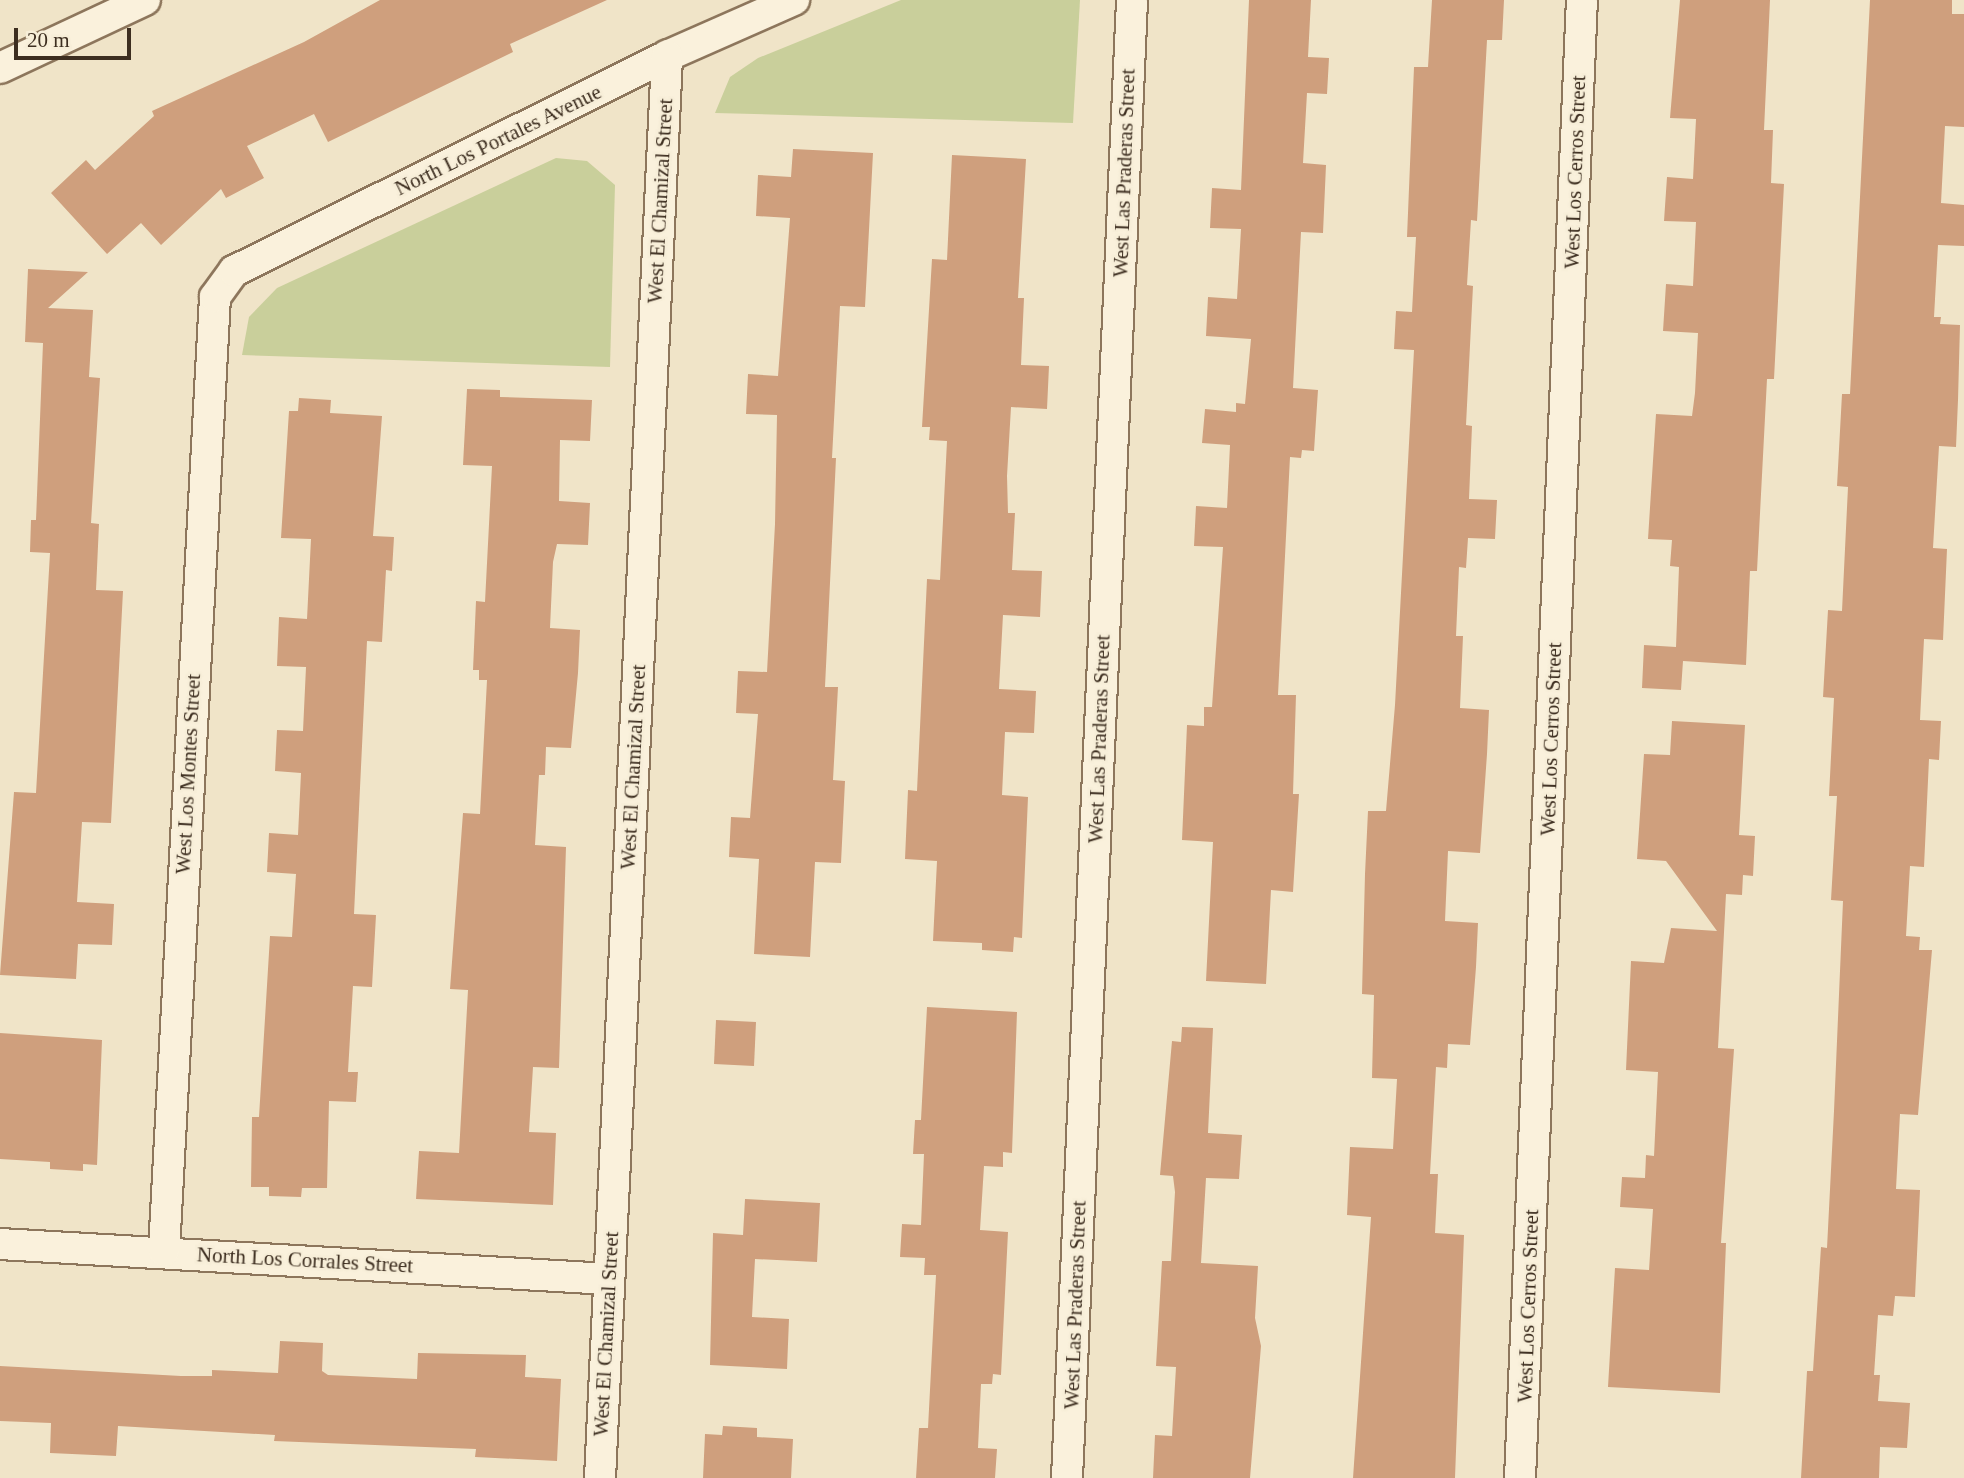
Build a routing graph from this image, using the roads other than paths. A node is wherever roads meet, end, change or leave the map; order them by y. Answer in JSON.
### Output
{"nodes":[{"id":1,"x":145,"y":0,"type":"edge"},
{"id":2,"x":794,"y":0,"type":"edge"},
{"id":3,"x":1132,"y":0,"type":"edge"},
{"id":4,"x":1582,"y":0,"type":"edge"},
{"id":5,"x":667,"y":57,"type":"junction"},
{"id":6,"x":0,"y":68,"type":"edge"},
{"id":7,"x":215,"y":297,"type":"joint"},
{"id":8,"x":0,"y":1244,"type":"edge"},
{"id":9,"x":164,"y":1251,"type":"junction"},
{"id":10,"x":609,"y":1279,"type":"junction"},
{"id":11,"x":600,"y":1478,"type":"edge"},
{"id":12,"x":1067,"y":1478,"type":"edge"},
{"id":13,"x":1520,"y":1478,"type":"edge"}],
"edges":[{"from":1,"to":6,"type":"street"},
{"from":2,"to":5,"type":"street","name":"North Los Portales Avenue"},
{"from":3,"to":12,"type":"street","name":"West Las Praderas Street"},
{"from":4,"to":13,"type":"street","name":"West Los Cerros Street"},
{"from":5,"to":7,"type":"street","name":"North Los Portales Avenue"},
{"from":5,"to":10,"type":"street","name":"West El Chamizal Street"},
{"from":7,"to":9,"type":"street","name":"West Los Montes Street"},
{"from":8,"to":9,"type":"street","name":"North Los Corrales Street"},
{"from":9,"to":10,"type":"street","name":"North Los Corrales Street"},
{"from":10,"to":11,"type":"street","name":"West El Chamizal Street"}]}
